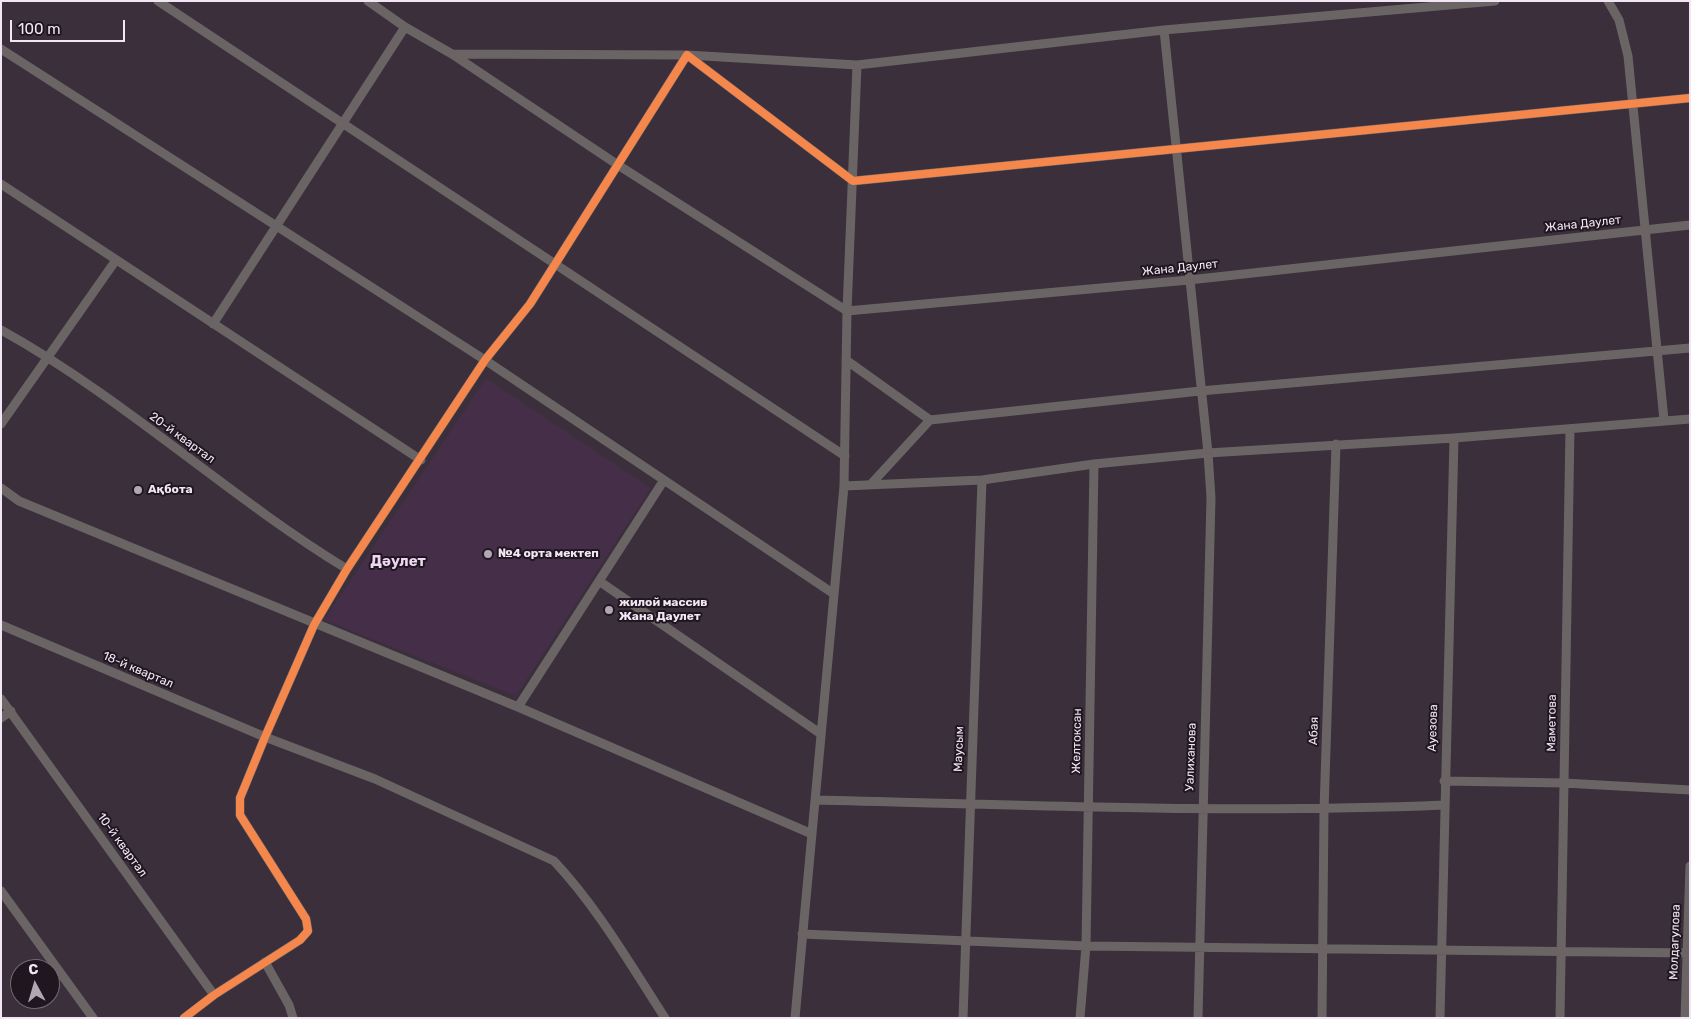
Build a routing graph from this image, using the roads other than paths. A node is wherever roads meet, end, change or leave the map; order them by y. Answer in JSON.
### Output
{"nodes":[{"id":1,"x":158,"y":1,"type":"edge"},
{"id":2,"x":368,"y":1,"type":"edge"},
{"id":3,"x":1495,"y":1,"type":"edge"},
{"id":4,"x":1608,"y":1,"type":"edge"},
{"id":5,"x":405,"y":27,"type":"junction"},
{"id":6,"x":1164,"y":30,"type":"junction"},
{"id":7,"x":1,"y":49,"type":"edge"},
{"id":8,"x":452,"y":54,"type":"junction"},
{"id":9,"x":687,"y":55,"type":"junction"},
{"id":10,"x":857,"y":65,"type":"junction"},
{"id":11,"x":1690,"y":98,"type":"edge"},
{"id":12,"x":1634,"y":104,"type":"junction"},
{"id":13,"x":343,"y":124,"type":"junction"},
{"id":14,"x":1176,"y":147,"type":"junction"},
{"id":15,"x":618,"y":165,"type":"junction"},
{"id":16,"x":853,"y":181,"type":"junction"},
{"id":17,"x":1,"y":184,"type":"edge"},
{"id":18,"x":1690,"y":225,"type":"edge"},
{"id":19,"x":276,"y":226,"type":"junction"},
{"id":20,"x":1646,"y":230,"type":"junction"},
{"id":21,"x":116,"y":260,"type":"junction"},
{"id":22,"x":556,"y":264,"type":"junction"},
{"id":23,"x":1189,"y":280,"type":"junction"},
{"id":24,"x":847,"y":311,"type":"junction"},
{"id":25,"x":213,"y":324,"type":"junction"},
{"id":26,"x":1,"y":330,"type":"edge"},
{"id":27,"x":1690,"y":348,"type":"edge"},
{"id":28,"x":1656,"y":351,"type":"junction"},
{"id":29,"x":49,"y":356,"type":"junction"},
{"id":30,"x":485,"y":360,"type":"junction"},
{"id":31,"x":846,"y":360,"type":"junction"},
{"id":32,"x":1200,"y":391,"type":"junction"},
{"id":33,"x":1690,"y":419,"type":"edge"},
{"id":34,"x":930,"y":420,"type":"junction"},
{"id":35,"x":1664,"y":420,"type":"junction"},
{"id":36,"x":1,"y":424,"type":"edge"},
{"id":37,"x":1570,"y":429,"type":"junction"},
{"id":38,"x":1454,"y":438,"type":"junction"},
{"id":39,"x":1336,"y":444,"type":"junction"},
{"id":40,"x":1208,"y":453,"type":"junction"},
{"id":41,"x":845,"y":456,"type":"junction"},
{"id":42,"x":421,"y":460,"type":"junction"},
{"id":43,"x":1094,"y":464,"type":"junction"},
{"id":44,"x":664,"y":480,"type":"junction"},
{"id":45,"x":982,"y":480,"type":"junction"},
{"id":46,"x":872,"y":483,"type":"junction"},
{"id":47,"x":844,"y":486,"type":"junction"},
{"id":48,"x":1,"y":488,"type":"edge"},
{"id":49,"x":347,"y":569,"type":"junction"},
{"id":50,"x":599,"y":581,"type":"junction"},
{"id":51,"x":834,"y":594,"type":"junction"},
{"id":52,"x":1,"y":625,"type":"edge"},
{"id":53,"x":314,"y":625,"type":"junction"},
{"id":54,"x":1,"y":699,"type":"edge"},
{"id":55,"x":518,"y":707,"type":"junction"},
{"id":56,"x":11,"y":711,"type":"junction"},
{"id":57,"x":1,"y":718,"type":"edge"},
{"id":58,"x":821,"y":734,"type":"junction"},
{"id":59,"x":265,"y":737,"type":"junction"},
{"id":60,"x":1444,"y":780,"type":"junction"},
{"id":61,"x":1564,"y":783,"type":"junction"},
{"id":62,"x":1690,"y":790,"type":"edge"},
{"id":63,"x":815,"y":800,"type":"junction"},
{"id":64,"x":970,"y":804,"type":"junction"},
{"id":65,"x":1444,"y":805,"type":"junction"},
{"id":66,"x":1088,"y":808,"type":"junction"},
{"id":67,"x":1202,"y":808,"type":"junction"},
{"id":68,"x":1324,"y":810,"type":"junction"},
{"id":69,"x":812,"y":834,"type":"junction"},
{"id":70,"x":1690,"y":866,"type":"edge"},
{"id":71,"x":1,"y":891,"type":"edge"},
{"id":72,"x":802,"y":934,"type":"junction"},
{"id":73,"x":966,"y":940,"type":"junction"},
{"id":74,"x":1086,"y":946,"type":"junction"},
{"id":75,"x":1198,"y":947,"type":"junction"},
{"id":76,"x":1322,"y":948,"type":"junction"},
{"id":77,"x":1441,"y":950,"type":"junction"},
{"id":78,"x":1560,"y":952,"type":"junction"},
{"id":79,"x":1689,"y":953,"type":"edge"},
{"id":80,"x":266,"y":962,"type":"junction"},
{"id":81,"x":214,"y":994,"type":"junction"},
{"id":82,"x":93,"y":1018,"type":"edge"},
{"id":83,"x":184,"y":1018,"type":"edge"},
{"id":84,"x":293,"y":1018,"type":"edge"},
{"id":85,"x":665,"y":1018,"type":"edge"},
{"id":86,"x":795,"y":1018,"type":"edge"},
{"id":87,"x":963,"y":1018,"type":"edge"},
{"id":88,"x":1080,"y":1018,"type":"edge"},
{"id":89,"x":1198,"y":1018,"type":"edge"},
{"id":90,"x":1322,"y":1018,"type":"edge"},
{"id":91,"x":1440,"y":1018,"type":"edge"},
{"id":92,"x":1560,"y":1018,"type":"edge"},
{"id":93,"x":1685,"y":1018,"type":"edge"}],
"edges":[{"from":1,"to":13,"type":"street"},
{"from":2,"to":5,"type":"street"},
{"from":3,"to":6,"type":"street"},
{"from":4,"to":12,"type":"street"},
{"from":5,"to":8,"type":"street"},
{"from":5,"to":13,"type":"street"},
{"from":6,"to":10,"type":"street"},
{"from":6,"to":14,"type":"street","name":"Уалиханова"},
{"from":7,"to":19,"type":"street"},
{"from":8,"to":9,"type":"street"},
{"from":8,"to":15,"type":"street"},
{"from":9,"to":10,"type":"street"},
{"from":9,"to":15,"type":"street"},
{"from":9,"to":16,"type":"street"},
{"from":10,"to":16,"type":"street"},
{"from":11,"to":12,"type":"street"},
{"from":12,"to":14,"type":"street"},
{"from":12,"to":20,"type":"street"},
{"from":13,"to":19,"type":"street"},
{"from":13,"to":22,"type":"street"},
{"from":14,"to":16,"type":"street"},
{"from":14,"to":23,"type":"street","name":"Уалиханова"},
{"from":15,"to":22,"type":"street"},
{"from":15,"to":24,"type":"street"},
{"from":16,"to":24,"type":"street"},
{"from":17,"to":21,"type":"street"},
{"from":18,"to":20,"type":"street","name":"Жана Даулет"},
{"from":19,"to":25,"type":"street"},
{"from":19,"to":30,"type":"street"},
{"from":20,"to":23,"type":"street","name":"Жана Даулет"},
{"from":20,"to":28,"type":"street"},
{"from":21,"to":25,"type":"street"},
{"from":21,"to":29,"type":"street"},
{"from":22,"to":30,"type":"street"},
{"from":22,"to":41,"type":"street"},
{"from":23,"to":24,"type":"street","name":"Жана Даулет"},
{"from":23,"to":32,"type":"street","name":"Уалиханова"},
{"from":24,"to":31,"type":"street"},
{"from":25,"to":42,"type":"street"},
{"from":26,"to":29,"type":"street","name":"20-й квартал"},
{"from":27,"to":28,"type":"street"},
{"from":28,"to":32,"type":"street"},
{"from":28,"to":35,"type":"street"},
{"from":29,"to":36,"type":"street"},
{"from":29,"to":49,"type":"street","name":"20-й квартал"},
{"from":30,"to":42,"type":"street"},
{"from":30,"to":44,"type":"street"},
{"from":31,"to":34,"type":"street"},
{"from":31,"to":41,"type":"street"},
{"from":32,"to":34,"type":"street"},
{"from":32,"to":40,"type":"street","name":"Уалиханова"},
{"from":33,"to":35,"type":"street"},
{"from":34,"to":46,"type":"street"},
{"from":35,"to":37,"type":"street"},
{"from":37,"to":38,"type":"street"},
{"from":37,"to":61,"type":"street","name":"Маметова"},
{"from":38,"to":39,"type":"street"},
{"from":38,"to":60,"type":"street","name":"Ауезова"},
{"from":39,"to":40,"type":"street"},
{"from":39,"to":68,"type":"street","name":"Абая"},
{"from":40,"to":43,"type":"street"},
{"from":40,"to":67,"type":"street","name":"Уалиханова"},
{"from":41,"to":47,"type":"street"},
{"from":42,"to":49,"type":"street"},
{"from":43,"to":45,"type":"street"},
{"from":43,"to":66,"type":"street","name":"Желтоксан"},
{"from":44,"to":50,"type":"street"},
{"from":44,"to":51,"type":"street"},
{"from":45,"to":46,"type":"street"},
{"from":45,"to":64,"type":"street","name":"Маусым"},
{"from":46,"to":47,"type":"street"},
{"from":47,"to":51,"type":"street"},
{"from":48,"to":53,"type":"street"},
{"from":49,"to":53,"type":"street"},
{"from":50,"to":55,"type":"street"},
{"from":50,"to":58,"type":"street"},
{"from":51,"to":58,"type":"street"},
{"from":52,"to":59,"type":"street","name":"18-й квартал"},
{"from":53,"to":55,"type":"street"},
{"from":53,"to":59,"type":"street"},
{"from":54,"to":56,"type":"street","name":"10-й квартал"},
{"from":55,"to":69,"type":"street"},
{"from":56,"to":57,"type":"street"},
{"from":56,"to":81,"type":"street","name":"10-й квартал"},
{"from":58,"to":63,"type":"street"},
{"from":59,"to":80,"type":"street"},
{"from":59,"to":85,"type":"street","name":"18-й квартал"},
{"from":60,"to":61,"type":"street"},
{"from":60,"to":65,"type":"street","name":"Ауезова"},
{"from":61,"to":62,"type":"street"},
{"from":61,"to":78,"type":"street","name":"Маметова"},
{"from":63,"to":64,"type":"street"},
{"from":63,"to":69,"type":"street"},
{"from":64,"to":66,"type":"street"},
{"from":64,"to":73,"type":"street","name":"Маусым"},
{"from":65,"to":68,"type":"street"},
{"from":65,"to":77,"type":"street","name":"Ауезова"},
{"from":66,"to":67,"type":"street"},
{"from":66,"to":74,"type":"street","name":"Желтоксан"},
{"from":67,"to":68,"type":"street"},
{"from":67,"to":75,"type":"street","name":"Уалиханова"},
{"from":68,"to":76,"type":"street","name":"Абая"},
{"from":69,"to":72,"type":"street"},
{"from":70,"to":79,"type":"street","name":"Молдагулова"},
{"from":71,"to":82,"type":"street"},
{"from":72,"to":73,"type":"street"},
{"from":72,"to":86,"type":"street"},
{"from":73,"to":74,"type":"street"},
{"from":73,"to":87,"type":"street","name":"Маусым"},
{"from":74,"to":75,"type":"street"},
{"from":74,"to":88,"type":"street","name":"Желтоксан"},
{"from":75,"to":76,"type":"street"},
{"from":75,"to":89,"type":"street","name":"Уалиханова"},
{"from":76,"to":77,"type":"street"},
{"from":76,"to":90,"type":"street","name":"Абая"},
{"from":77,"to":78,"type":"street"},
{"from":77,"to":91,"type":"street","name":"Ауезова"},
{"from":78,"to":79,"type":"street"},
{"from":78,"to":92,"type":"street","name":"Маметова"},
{"from":79,"to":93,"type":"street","name":"Молдагулова"},
{"from":80,"to":81,"type":"street"},
{"from":80,"to":84,"type":"street"},
{"from":81,"to":83,"type":"street"}]}
